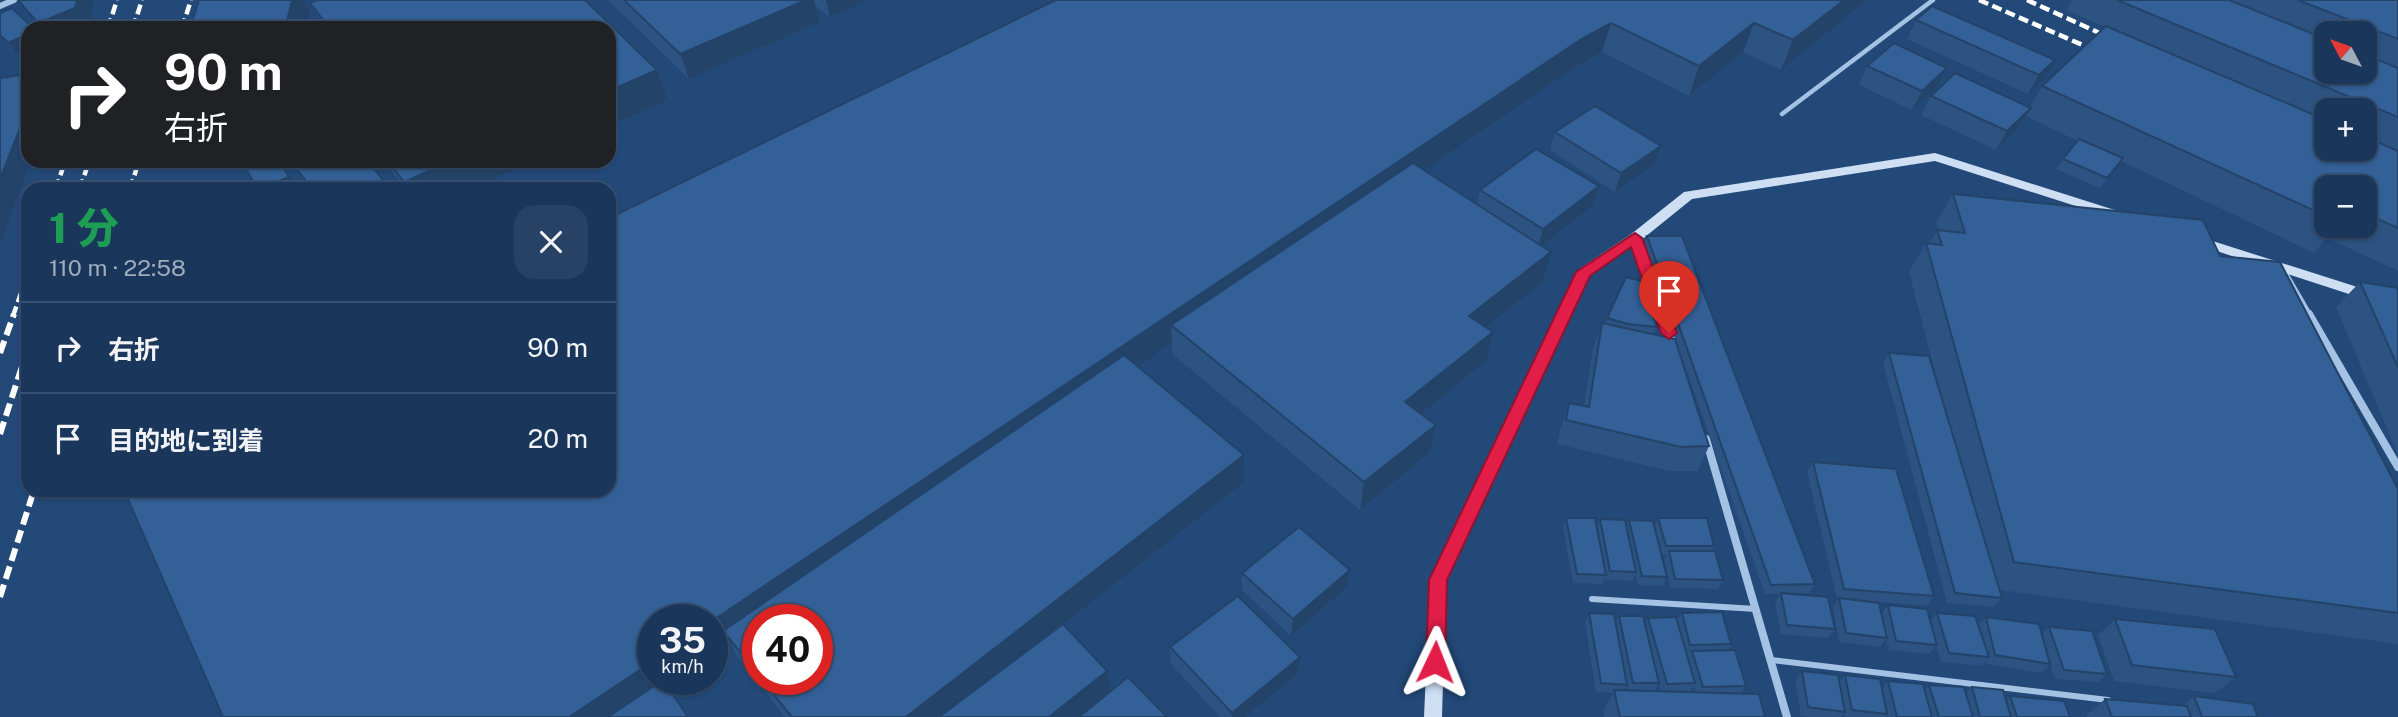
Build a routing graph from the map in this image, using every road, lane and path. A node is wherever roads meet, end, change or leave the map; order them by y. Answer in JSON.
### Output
{"nodes":[{"id":1,"x":14,"y":0,"type":"edge"},
{"id":2,"x":1933,"y":0,"type":"edge"},
{"id":3,"x":0,"y":6,"type":"edge"},
{"id":4,"x":1782,"y":114,"type":"dead end"},
{"id":5,"x":2129,"y":219,"type":"edge"},
{"id":6,"x":1635,"y":238,"type":"junction"},
{"id":7,"x":2193,"y":239,"type":"edge"},
{"id":8,"x":2281,"y":266,"type":"junction"},
{"id":9,"x":2398,"y":305,"type":"edge"},
{"id":10,"x":1675,"y":352,"type":"edge"},
{"id":11,"x":1702,"y":428,"type":"edge"},
{"id":12,"x":2398,"y":467,"type":"edge"},
{"id":13,"x":1592,"y":599,"type":"dead end"},
{"id":14,"x":1756,"y":609,"type":"junction"},
{"id":15,"x":1771,"y":660,"type":"junction"},
{"id":16,"x":2111,"y":701,"type":"edge"},
{"id":17,"x":1433,"y":717,"type":"edge"},
{"id":18,"x":1787,"y":717,"type":"edge"}],
"edges":[{"from":1,"to":3,"type":"street"},
{"from":2,"to":4,"type":"lane"},
{"from":5,"to":6,"type":"street"},
{"from":6,"to":10,"type":"street"},
{"from":6,"to":17,"type":"street"},
{"from":7,"to":8,"type":"street"},
{"from":8,"to":9,"type":"street"},
{"from":8,"to":12,"type":"street"},
{"from":11,"to":14,"type":"street"},
{"from":13,"to":14,"type":"lane"},
{"from":14,"to":15,"type":"street"},
{"from":15,"to":16,"type":"lane"},
{"from":15,"to":18,"type":"street"}]}
